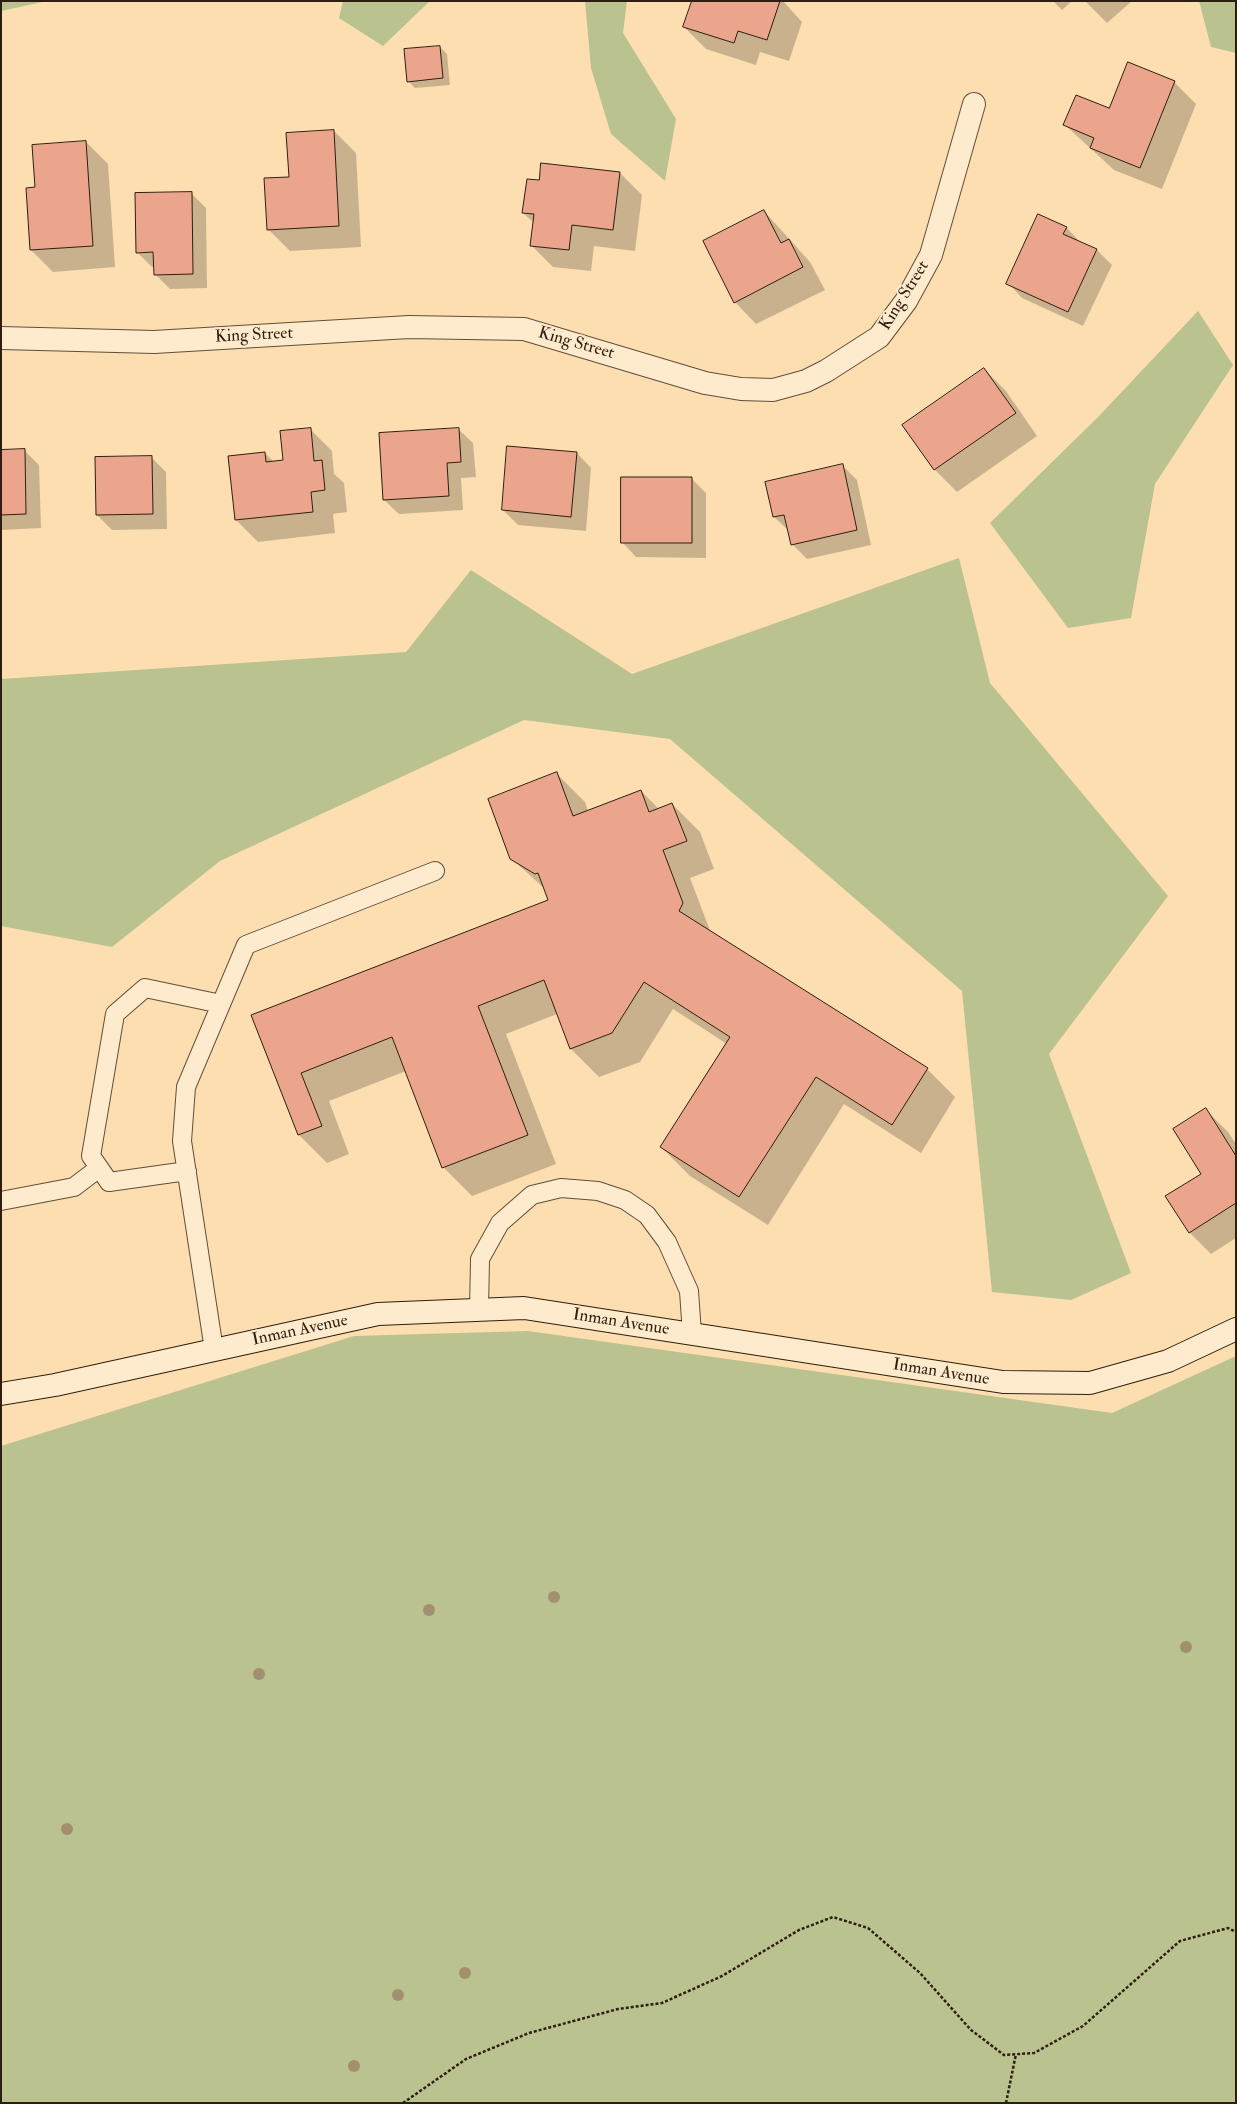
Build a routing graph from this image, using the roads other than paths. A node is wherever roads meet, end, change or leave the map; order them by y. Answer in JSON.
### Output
{"nodes":[{"id":1,"x":974,"y":104,"type":"dead end"},
{"id":2,"x":1,"y":338,"type":"edge"},
{"id":3,"x":435,"y":871,"type":"dead end"},
{"id":4,"x":222,"y":1004,"type":"junction"},
{"id":5,"x":99,"y":1168,"type":"junction"},
{"id":6,"x":186,"y":1171,"type":"junction"},
{"id":7,"x":1,"y":1201,"type":"edge"},
{"id":8,"x":479,"y":1310,"type":"junction"},
{"id":9,"x":1236,"y":1329,"type":"edge"},
{"id":10,"x":692,"y":1334,"type":"junction"},
{"id":11,"x":214,"y":1350,"type":"junction"},
{"id":12,"x":1,"y":1394,"type":"edge"}],
"edges":[{"from":1,"to":2,"type":"main road","name":"King Street"},
{"from":3,"to":4,"type":"lane"},
{"from":4,"to":5,"type":"lane"},
{"from":4,"to":6,"type":"lane"},
{"from":5,"to":6,"type":"lane"},
{"from":5,"to":7,"type":"lane"},
{"from":6,"to":11,"type":"lane"},
{"from":8,"to":10,"type":"main road","name":"Inman Avenue"},
{"from":8,"to":10,"type":"lane"},
{"from":8,"to":11,"type":"main road","name":"Inman Avenue"},
{"from":9,"to":10,"type":"main road","name":"Inman Avenue"},
{"from":11,"to":12,"type":"main road","name":"Inman Avenue"}]}
